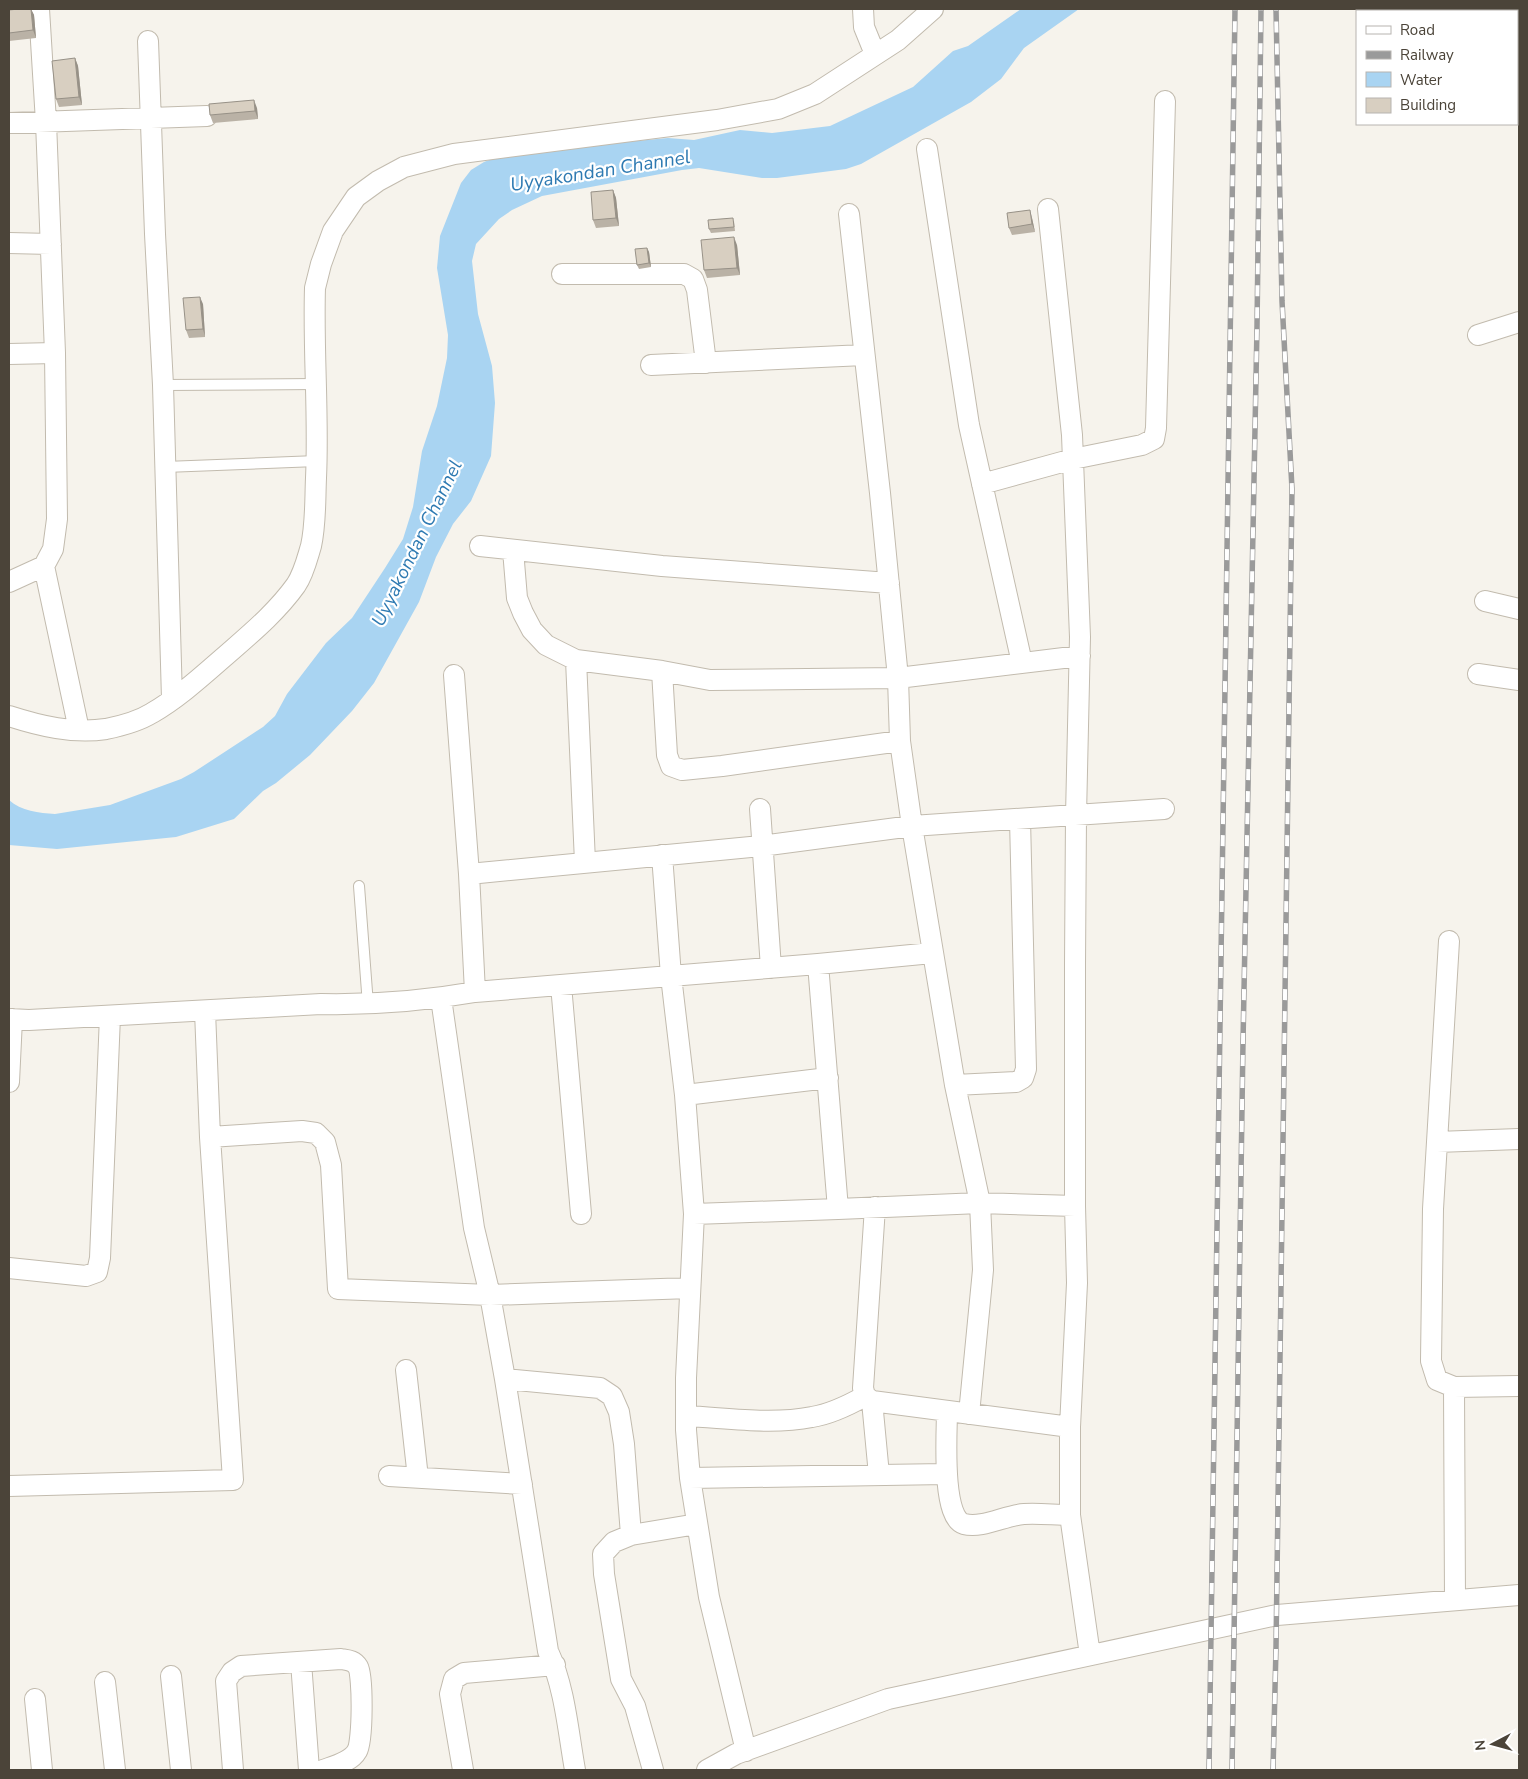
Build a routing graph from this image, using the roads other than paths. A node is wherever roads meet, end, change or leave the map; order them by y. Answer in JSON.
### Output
{"nodes":[{"id":1,"x":39,"y":9,"type":"edge"},
{"id":2,"x":863,"y":9,"type":"edge"},
{"id":3,"x":933,"y":9,"type":"edge"},
{"id":4,"x":148,"y":41,"type":"dead end"},
{"id":5,"x":875,"y":54,"type":"junction"},
{"id":6,"x":1165,"y":101,"type":"dead end"},
{"id":7,"x":207,"y":116,"type":"edge"},
{"id":8,"x":150,"y":118,"type":"junction"},
{"id":9,"x":46,"y":122,"type":"junction"},
{"id":10,"x":9,"y":123,"type":"edge"},
{"id":11,"x":927,"y":149,"type":"dead end"},
{"id":12,"x":1048,"y":209,"type":"dead end"},
{"id":13,"x":849,"y":214,"type":"dead end"},
{"id":14,"x":9,"y":243,"type":"edge"},
{"id":15,"x":51,"y":244,"type":"junction"},
{"id":16,"x":562,"y":274,"type":"dead end"},
{"id":17,"x":1519,"y":322,"type":"edge"},
{"id":18,"x":1478,"y":335,"type":"dead end"},
{"id":19,"x":55,"y":353,"type":"junction"},
{"id":20,"x":9,"y":354,"type":"edge"},
{"id":21,"x":864,"y":355,"type":"junction"},
{"id":22,"x":706,"y":363,"type":"junction"},
{"id":23,"x":651,"y":365,"type":"dead end"},
{"id":24,"x":316,"y":384,"type":"junction"},
{"id":25,"x":163,"y":385,"type":"junction"},
{"id":26,"x":1072,"y":459,"type":"junction"},
{"id":27,"x":317,"y":461,"type":"junction"},
{"id":28,"x":165,"y":467,"type":"junction"},
{"id":29,"x":982,"y":484,"type":"junction"},
{"id":30,"x":480,"y":546,"type":"dead end"},
{"id":31,"x":513,"y":550,"type":"junction"},
{"id":32,"x":44,"y":566,"type":"junction"},
{"id":33,"x":9,"y":582,"type":"edge"},
{"id":34,"x":889,"y":583,"type":"junction"},
{"id":35,"x":1485,"y":601,"type":"dead end"},
{"id":36,"x":1519,"y":609,"type":"edge"},
{"id":37,"x":1080,"y":656,"type":"junction"},
{"id":38,"x":576,"y":660,"type":"junction"},
{"id":39,"x":1022,"y":663,"type":"junction"},
{"id":40,"x":662,"y":671,"type":"junction"},
{"id":41,"x":1478,"y":674,"type":"dead end"},
{"id":42,"x":454,"y":675,"type":"dead end"},
{"id":43,"x":898,"y":678,"type":"junction"},
{"id":44,"x":1519,"y":680,"type":"edge"},
{"id":45,"x":172,"y":699,"type":"junction"},
{"id":46,"x":9,"y":716,"type":"edge"},
{"id":47,"x":79,"y":730,"type":"junction"},
{"id":48,"x":900,"y":741,"type":"junction"},
{"id":49,"x":760,"y":809,"type":"dead end"},
{"id":50,"x":1164,"y":809,"type":"dead end"},
{"id":51,"x":1076,"y":816,"type":"junction"},
{"id":52,"x":1020,"y":819,"type":"junction"},
{"id":53,"x":912,"y":826,"type":"junction"},
{"id":54,"x":761,"y":846,"type":"junction"},
{"id":55,"x":662,"y":855,"type":"junction"},
{"id":56,"x":585,"y":862,"type":"junction"},
{"id":57,"x":469,"y":874,"type":"junction"},
{"id":58,"x":359,"y":886,"type":"dead end"},
{"id":59,"x":1449,"y":941,"type":"dead end"},
{"id":60,"x":932,"y":953,"type":"junction"},
{"id":61,"x":818,"y":964,"type":"junction"},
{"id":62,"x":771,"y":968,"type":"junction"},
{"id":63,"x":671,"y":976,"type":"junction"},
{"id":64,"x":561,"y":985,"type":"junction"},
{"id":65,"x":475,"y":992,"type":"junction"},
{"id":66,"x":441,"y":998,"type":"junction"},
{"id":67,"x":368,"y":1005,"type":"junction"},
{"id":68,"x":205,"y":1010,"type":"junction"},
{"id":69,"x":110,"y":1016,"type":"junction"},
{"id":70,"x":10,"y":1019,"type":"edge"},
{"id":71,"x":9,"y":1049,"type":"edge"},
{"id":72,"x":828,"y":1078,"type":"junction"},
{"id":73,"x":9,"y":1082,"type":"edge"},
{"id":74,"x":955,"y":1085,"type":"junction"},
{"id":75,"x":684,"y":1095,"type":"junction"},
{"id":76,"x":210,"y":1137,"type":"junction"},
{"id":77,"x":1519,"y":1139,"type":"edge"},
{"id":78,"x":1437,"y":1142,"type":"junction"},
{"id":79,"x":980,"y":1203,"type":"junction"},
{"id":80,"x":1075,"y":1206,"type":"junction"},
{"id":81,"x":875,"y":1207,"type":"junction"},
{"id":82,"x":838,"y":1209,"type":"junction"},
{"id":83,"x":581,"y":1214,"type":"dead end"},
{"id":84,"x":694,"y":1214,"type":"junction"},
{"id":85,"x":9,"y":1268,"type":"edge"},
{"id":86,"x":690,"y":1288,"type":"junction"},
{"id":87,"x":490,"y":1294,"type":"junction"},
{"id":88,"x":406,"y":1370,"type":"dead end"},
{"id":89,"x":504,"y":1379,"type":"junction"},
{"id":90,"x":1519,"y":1386,"type":"edge"},
{"id":91,"x":1454,"y":1387,"type":"junction"},
{"id":92,"x":869,"y":1398,"type":"junction"},
{"id":93,"x":947,"y":1411,"type":"junction"},
{"id":94,"x":968,"y":1414,"type":"junction"},
{"id":95,"x":686,"y":1416,"type":"junction"},
{"id":96,"x":1070,"y":1427,"type":"junction"},
{"id":97,"x":946,"y":1474,"type":"junction"},
{"id":98,"x":879,"y":1475,"type":"junction"},
{"id":99,"x":389,"y":1476,"type":"dead end"},
{"id":100,"x":418,"y":1478,"type":"junction"},
{"id":101,"x":690,"y":1478,"type":"junction"},
{"id":102,"x":522,"y":1484,"type":"junction"},
{"id":103,"x":9,"y":1486,"type":"edge"},
{"id":104,"x":1070,"y":1515,"type":"junction"},
{"id":105,"x":697,"y":1524,"type":"junction"},
{"id":106,"x":632,"y":1535,"type":"junction"},
{"id":107,"x":1519,"y":1595,"type":"edge"},
{"id":108,"x":1455,"y":1600,"type":"junction"},
{"id":109,"x":1090,"y":1655,"type":"junction"},
{"id":110,"x":301,"y":1662,"type":"junction"},
{"id":111,"x":555,"y":1665,"type":"junction"},
{"id":112,"x":171,"y":1676,"type":"dead end"},
{"id":113,"x":105,"y":1682,"type":"dead end"},
{"id":114,"x":35,"y":1699,"type":"dead end"},
{"id":115,"x":746,"y":1751,"type":"junction"},
{"id":116,"x":42,"y":1770,"type":"edge"},
{"id":117,"x":115,"y":1770,"type":"edge"},
{"id":118,"x":181,"y":1770,"type":"edge"},
{"id":119,"x":233,"y":1770,"type":"edge"},
{"id":120,"x":309,"y":1770,"type":"edge"},
{"id":121,"x":323,"y":1770,"type":"edge"},
{"id":122,"x":463,"y":1770,"type":"edge"},
{"id":123,"x":575,"y":1770,"type":"edge"},
{"id":124,"x":652,"y":1770,"type":"edge"},
{"id":125,"x":707,"y":1770,"type":"edge"}],
"edges":[{"from":1,"to":9,"type":"street"},
{"from":2,"to":5,"type":"street"},
{"from":3,"to":5,"type":"street"},
{"from":4,"to":8,"type":"street"},
{"from":5,"to":24,"type":"street"},
{"from":6,"to":26,"type":"street"},
{"from":7,"to":8,"type":"street"},
{"from":8,"to":9,"type":"street"},
{"from":8,"to":25,"type":"street"},
{"from":9,"to":10,"type":"street"},
{"from":9,"to":15,"type":"street"},
{"from":11,"to":29,"type":"street"},
{"from":12,"to":26,"type":"street"},
{"from":13,"to":21,"type":"street"},
{"from":14,"to":15,"type":"street"},
{"from":15,"to":19,"type":"street"},
{"from":16,"to":22,"type":"street"},
{"from":17,"to":18,"type":"street"},
{"from":19,"to":20,"type":"street"},
{"from":19,"to":32,"type":"street"},
{"from":21,"to":22,"type":"street"},
{"from":21,"to":34,"type":"street"},
{"from":22,"to":23,"type":"street"},
{"from":24,"to":25,"type":"lane"},
{"from":24,"to":27,"type":"street"},
{"from":25,"to":28,"type":"street"},
{"from":26,"to":29,"type":"street"},
{"from":26,"to":37,"type":"street"},
{"from":27,"to":28,"type":"lane"},
{"from":27,"to":45,"type":"street"},
{"from":28,"to":45,"type":"street"},
{"from":29,"to":39,"type":"street"},
{"from":30,"to":31,"type":"street"},
{"from":31,"to":34,"type":"street"},
{"from":31,"to":38,"type":"street"},
{"from":32,"to":33,"type":"street"},
{"from":32,"to":47,"type":"street"},
{"from":34,"to":43,"type":"street"},
{"from":35,"to":36,"type":"street"},
{"from":37,"to":39,"type":"street"},
{"from":37,"to":51,"type":"street"},
{"from":38,"to":40,"type":"street"},
{"from":38,"to":56,"type":"street"},
{"from":39,"to":43,"type":"street"},
{"from":40,"to":43,"type":"street"},
{"from":40,"to":48,"type":"street"},
{"from":41,"to":44,"type":"street"},
{"from":42,"to":57,"type":"street"},
{"from":43,"to":48,"type":"street"},
{"from":45,"to":47,"type":"street"},
{"from":46,"to":47,"type":"street"},
{"from":48,"to":53,"type":"street"},
{"from":49,"to":54,"type":"street"},
{"from":50,"to":51,"type":"street"},
{"from":51,"to":52,"type":"street"},
{"from":51,"to":80,"type":"street"},
{"from":52,"to":53,"type":"street"},
{"from":52,"to":74,"type":"street"},
{"from":53,"to":54,"type":"street"},
{"from":53,"to":60,"type":"street"},
{"from":54,"to":55,"type":"street"},
{"from":54,"to":62,"type":"street"},
{"from":55,"to":56,"type":"street"},
{"from":55,"to":63,"type":"street"},
{"from":56,"to":57,"type":"street"},
{"from":57,"to":65,"type":"street"},
{"from":58,"to":67,"type":"lane"},
{"from":59,"to":78,"type":"street"},
{"from":60,"to":61,"type":"street"},
{"from":60,"to":74,"type":"street"},
{"from":61,"to":62,"type":"street"},
{"from":61,"to":72,"type":"street"},
{"from":62,"to":63,"type":"street"},
{"from":63,"to":64,"type":"street"},
{"from":63,"to":75,"type":"street"},
{"from":64,"to":65,"type":"street"},
{"from":64,"to":83,"type":"street"},
{"from":65,"to":66,"type":"street"},
{"from":66,"to":67,"type":"street"},
{"from":66,"to":87,"type":"street"},
{"from":67,"to":68,"type":"street"},
{"from":68,"to":69,"type":"street"},
{"from":68,"to":76,"type":"street"},
{"from":69,"to":70,"type":"street"},
{"from":69,"to":85,"type":"street"},
{"from":70,"to":71,"type":"street"},
{"from":71,"to":73,"type":"street"},
{"from":72,"to":75,"type":"street"},
{"from":72,"to":82,"type":"street"},
{"from":74,"to":79,"type":"street"},
{"from":75,"to":84,"type":"street"},
{"from":76,"to":87,"type":"street"},
{"from":76,"to":103,"type":"street"},
{"from":77,"to":78,"type":"street"},
{"from":78,"to":91,"type":"street"},
{"from":79,"to":80,"type":"street"},
{"from":79,"to":81,"type":"street"},
{"from":79,"to":94,"type":"street"},
{"from":80,"to":96,"type":"street"},
{"from":81,"to":82,"type":"street"},
{"from":81,"to":92,"type":"street"},
{"from":82,"to":84,"type":"street"},
{"from":84,"to":86,"type":"street"},
{"from":86,"to":87,"type":"street"},
{"from":86,"to":95,"type":"street"},
{"from":87,"to":89,"type":"street"},
{"from":88,"to":100,"type":"street"},
{"from":89,"to":102,"type":"street"},
{"from":89,"to":106,"type":"street"},
{"from":90,"to":91,"type":"street"},
{"from":91,"to":108,"type":"street"},
{"from":92,"to":93,"type":"street"},
{"from":92,"to":95,"type":"street"},
{"from":92,"to":98,"type":"street"},
{"from":93,"to":94,"type":"street"},
{"from":93,"to":97,"type":"street"},
{"from":94,"to":96,"type":"street"},
{"from":95,"to":101,"type":"street"},
{"from":96,"to":104,"type":"street"},
{"from":97,"to":98,"type":"street"},
{"from":97,"to":104,"type":"street"},
{"from":98,"to":101,"type":"street"},
{"from":99,"to":100,"type":"street"},
{"from":100,"to":102,"type":"street"},
{"from":101,"to":105,"type":"street"},
{"from":102,"to":111,"type":"street"},
{"from":104,"to":109,"type":"street"},
{"from":105,"to":106,"type":"street"},
{"from":105,"to":115,"type":"street"},
{"from":106,"to":124,"type":"street"},
{"from":107,"to":108,"type":"street"},
{"from":108,"to":109,"type":"street"},
{"from":109,"to":115,"type":"street"},
{"from":110,"to":119,"type":"street"},
{"from":110,"to":120,"type":"street"},
{"from":110,"to":121,"type":"street"},
{"from":111,"to":122,"type":"street"},
{"from":111,"to":123,"type":"street"},
{"from":112,"to":118,"type":"street"},
{"from":113,"to":117,"type":"street"},
{"from":114,"to":116,"type":"street"},
{"from":115,"to":125,"type":"street"}]}
